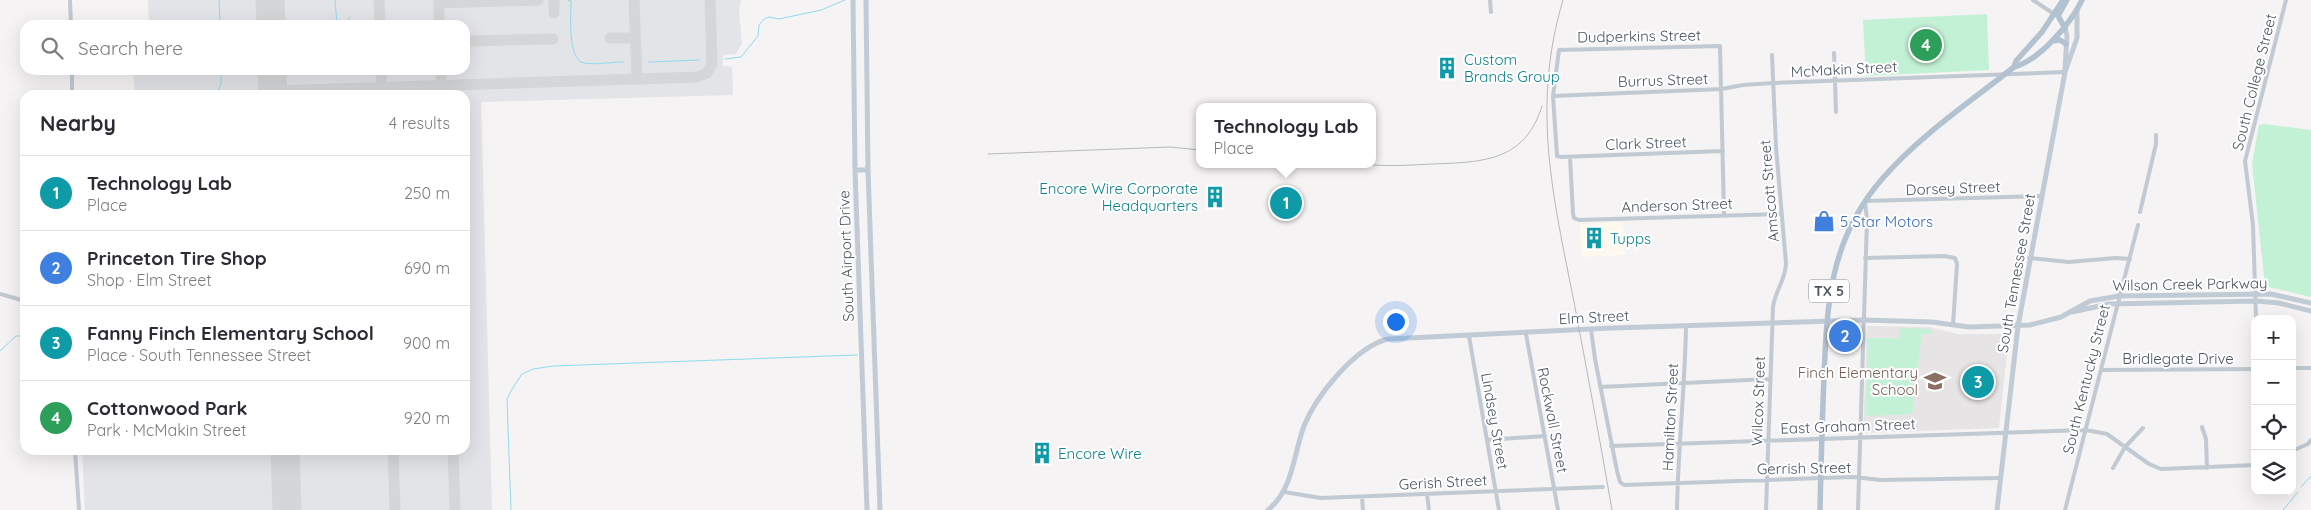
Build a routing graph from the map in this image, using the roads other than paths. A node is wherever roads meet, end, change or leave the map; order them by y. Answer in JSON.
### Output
{"nodes":[{"id":1,"x":70,"y":0,"type":"edge"},
{"id":2,"x":852,"y":0,"type":"edge"},
{"id":3,"x":866,"y":0,"type":"edge"},
{"id":4,"x":1490,"y":0,"type":"edge"},
{"id":5,"x":2033,"y":0,"type":"edge"},
{"id":6,"x":2063,"y":0,"type":"edge"},
{"id":7,"x":2067,"y":0,"type":"edge"},
{"id":8,"x":2082,"y":0,"type":"edge"},
{"id":9,"x":2286,"y":0,"type":"edge"},
{"id":10,"x":2077,"y":11,"type":"junction"},
{"id":11,"x":1491,"y":12,"type":"dead end"},
{"id":12,"x":2055,"y":14,"type":"junction"},
{"id":13,"x":71,"y":20,"type":"edge"},
{"id":14,"x":2065,"y":28,"type":"junction"},
{"id":15,"x":2050,"y":42,"type":"junction"},
{"id":16,"x":2066,"y":44,"type":"junction"},
{"id":17,"x":1834,"y":53,"type":"dead end"},
{"id":18,"x":1772,"y":55,"type":"dead end"},
{"id":19,"x":2014,"y":66,"type":"junction"},
{"id":20,"x":2065,"y":72,"type":"junction"},
{"id":21,"x":2005,"y":74,"type":"junction"},
{"id":22,"x":72,"y":75,"type":"edge"},
{"id":23,"x":1835,"y":80,"type":"junction"},
{"id":24,"x":1773,"y":83,"type":"junction"},
{"id":25,"x":72,"y":90,"type":"edge"},
{"id":26,"x":1722,"y":90,"type":"junction"},
{"id":27,"x":1552,"y":96,"type":"junction"},
{"id":28,"x":1836,"y":112,"type":"dead end"},
{"id":29,"x":2156,"y":135,"type":"dead end"},
{"id":30,"x":1722,"y":151,"type":"junction"},
{"id":31,"x":1570,"y":157,"type":"junction"},
{"id":32,"x":855,"y":170,"type":"junction"},
{"id":33,"x":868,"y":170,"type":"junction"},
{"id":34,"x":2042,"y":196,"type":"junction"},
{"id":35,"x":1865,"y":202,"type":"junction"},
{"id":36,"x":2140,"y":212,"type":"dead end"},
{"id":37,"x":1781,"y":214,"type":"junction"},
{"id":38,"x":1724,"y":215,"type":"junction"},
{"id":39,"x":2138,"y":225,"type":"dead end"},
{"id":40,"x":1865,"y":258,"type":"junction"},
{"id":41,"x":2029,"y":258,"type":"junction"},
{"id":42,"x":2130,"y":258,"type":"junction"},
{"id":43,"x":0,"y":294,"type":"edge"},
{"id":44,"x":2256,"y":294,"type":"junction"},
{"id":45,"x":2119,"y":296,"type":"junction"},
{"id":46,"x":20,"y":299,"type":"edge"},
{"id":47,"x":2256,"y":301,"type":"junction"},
{"id":48,"x":2117,"y":304,"type":"junction"},
{"id":49,"x":2311,"y":304,"type":"edge"},
{"id":50,"x":2311,"y":311,"type":"edge"},
{"id":51,"x":2072,"y":312,"type":"junction"},
{"id":52,"x":2256,"y":315,"type":"edge"},
{"id":53,"x":1863,"y":320,"type":"junction"},
{"id":54,"x":1826,"y":321,"type":"junction"},
{"id":55,"x":1771,"y":323,"type":"junction"},
{"id":56,"x":1953,"y":325,"type":"junction"},
{"id":57,"x":1686,"y":326,"type":"junction"},
{"id":58,"x":2018,"y":326,"type":"junction"},
{"id":59,"x":1591,"y":329,"type":"junction"},
{"id":60,"x":1526,"y":334,"type":"junction"},
{"id":61,"x":1469,"y":336,"type":"junction"},
{"id":62,"x":2296,"y":368,"type":"edge"},
{"id":63,"x":2311,"y":368,"type":"edge"},
{"id":64,"x":2251,"y":369,"type":"edge"},
{"id":65,"x":2102,"y":370,"type":"junction"},
{"id":66,"x":1769,"y":379,"type":"junction"},
{"id":67,"x":1685,"y":383,"type":"junction"},
{"id":68,"x":1600,"y":387,"type":"junction"},
{"id":69,"x":2202,"y":427,"type":"dead end"},
{"id":70,"x":2143,"y":428,"type":"dead end"},
{"id":71,"x":2086,"y":430,"type":"junction"},
{"id":72,"x":2005,"y":433,"type":"junction"},
{"id":73,"x":1545,"y":436,"type":"junction"},
{"id":74,"x":1860,"y":437,"type":"junction"},
{"id":75,"x":1822,"y":438,"type":"junction"},
{"id":76,"x":1487,"y":440,"type":"junction"},
{"id":77,"x":1768,"y":440,"type":"junction"},
{"id":78,"x":2311,"y":440,"type":"edge"},
{"id":79,"x":1679,"y":442,"type":"junction"},
{"id":80,"x":1611,"y":446,"type":"junction"},
{"id":81,"x":2125,"y":447,"type":"junction"},
{"id":82,"x":2294,"y":450,"type":"edge"},
{"id":83,"x":75,"y":455,"type":"edge"},
{"id":84,"x":2251,"y":465,"type":"edge"},
{"id":85,"x":2113,"y":468,"type":"dead end"},
{"id":86,"x":2206,"y":468,"type":"junction"},
{"id":87,"x":1821,"y":478,"type":"junction"},
{"id":88,"x":1858,"y":478,"type":"junction"},
{"id":89,"x":2000,"y":478,"type":"junction"},
{"id":90,"x":1767,"y":480,"type":"junction"},
{"id":91,"x":1678,"y":484,"type":"junction"},
{"id":92,"x":1603,"y":487,"type":"dead end"},
{"id":93,"x":1555,"y":489,"type":"junction"},
{"id":94,"x":1496,"y":491,"type":"junction"},
{"id":95,"x":1284,"y":492,"type":"junction"},
{"id":96,"x":1427,"y":494,"type":"junction"},
{"id":97,"x":1362,"y":497,"type":"junction"},
{"id":98,"x":79,"y":510,"type":"edge"},
{"id":99,"x":867,"y":510,"type":"edge"},
{"id":100,"x":880,"y":510,"type":"edge"},
{"id":101,"x":1268,"y":510,"type":"edge"},
{"id":102,"x":1363,"y":510,"type":"edge"},
{"id":103,"x":1429,"y":510,"type":"edge"},
{"id":104,"x":1499,"y":510,"type":"edge"},
{"id":105,"x":1558,"y":510,"type":"edge"},
{"id":106,"x":1677,"y":510,"type":"edge"},
{"id":107,"x":1766,"y":510,"type":"edge"},
{"id":108,"x":1820,"y":510,"type":"edge"},
{"id":109,"x":1858,"y":510,"type":"edge"},
{"id":110,"x":1997,"y":510,"type":"edge"},
{"id":111,"x":2065,"y":510,"type":"edge"}],
"edges":[{"from":1,"to":13,"type":"street"},
{"from":2,"to":32,"type":"main road","name":"South Airport Drive"},
{"from":3,"to":33,"type":"main road","name":"South Airport Drive"},
{"from":4,"to":11,"type":"street"},
{"from":5,"to":12,"type":"street"},
{"from":6,"to":12,"type":"main road","number":"TX 5"},
{"from":7,"to":14,"type":"main road"},
{"from":8,"to":10,"type":"main road","number":"TX 5"},
{"from":9,"to":44,"type":"street","name":"South College Street"},
{"from":10,"to":14,"type":"main road","number":"TX 5"},
{"from":10,"to":20,"type":"main road","name":"South Tennessee Street"},
{"from":12,"to":19,"type":"main road","number":"TX 5"},
{"from":14,"to":15,"type":"main road","number":"TX 5"},
{"from":14,"to":16,"type":"main road","name":"South Tennessee Street"},
{"from":15,"to":16,"type":"main road"},
{"from":15,"to":19,"type":"main road","number":"TX 5"},
{"from":16,"to":20,"type":"main road","name":"South Tennessee Street"},
{"from":17,"to":23,"type":"street"},
{"from":18,"to":24,"type":"street","name":"Amscott Street"},
{"from":19,"to":21,"type":"main road","number":"TX 5"},
{"from":20,"to":21,"type":"street","name":"McMakin Street"},
{"from":20,"to":34,"type":"main road","name":"South Tennessee Street"},
{"from":21,"to":23,"type":"street","name":"McMakin Street"},
{"from":21,"to":35,"type":"main road","number":"TX 5"},
{"from":22,"to":25,"type":"street"},
{"from":23,"to":24,"type":"street","name":"McMakin Street"},
{"from":23,"to":28,"type":"street"},
{"from":24,"to":26,"type":"street","name":"Burrus Street"},
{"from":24,"to":37,"type":"street","name":"Amscott Street"},
{"from":26,"to":27,"type":"street","name":"Burrus Street"},
{"from":26,"to":27,"type":"street","name":"Dudperkins Street"},
{"from":26,"to":30,"type":"street"},
{"from":27,"to":31,"type":"street"},
{"from":29,"to":36,"type":"street"},
{"from":30,"to":31,"type":"street","name":"Clark Street"},
{"from":30,"to":38,"type":"street"},
{"from":31,"to":38,"type":"street","name":"Anderson Street"},
{"from":32,"to":33,"type":"main road"},
{"from":32,"to":99,"type":"main road","name":"South Airport Drive"},
{"from":33,"to":100,"type":"main road","name":"South Airport Drive"},
{"from":34,"to":35,"type":"street","name":"Dorsey Street"},
{"from":34,"to":41,"type":"main road","name":"South Tennessee Street"},
{"from":35,"to":40,"type":"street"},
{"from":35,"to":54,"type":"main road","number":"TX 5"},
{"from":37,"to":38,"type":"street","name":"Anderson Street"},
{"from":37,"to":55,"type":"street","name":"Amscott Street"},
{"from":39,"to":42,"type":"street","name":"South Kentucky Street"},
{"from":40,"to":53,"type":"street"},
{"from":40,"to":56,"type":"street"},
{"from":41,"to":42,"type":"street"},
{"from":41,"to":58,"type":"main road","name":"South Tennessee Street"},
{"from":42,"to":45,"type":"street","name":"South Kentucky Street"},
{"from":43,"to":46,"type":"street"},
{"from":44,"to":45,"type":"main road","name":"Wilson Creek Parkway"},
{"from":44,"to":47,"type":"street","name":"South College Street"},
{"from":44,"to":49,"type":"main road","name":"Wilson Creek Parkway"},
{"from":45,"to":48,"type":"street","name":"South Kentucky Street"},
{"from":45,"to":51,"type":"main road","name":"Wilson Creek Parkway"},
{"from":47,"to":48,"type":"main road","name":"Wilson Creek Parkway"},
{"from":47,"to":50,"type":"main road","name":"Wilson Creek Parkway"},
{"from":47,"to":52,"type":"street","name":"South College Street"},
{"from":48,"to":51,"type":"main road","name":"Wilson Creek Parkway"},
{"from":48,"to":65,"type":"street","name":"South Kentucky Street"},
{"from":51,"to":58,"type":"main road","name":"Wilson Creek Parkway"},
{"from":53,"to":54,"type":"main road","name":"Elm Street"},
{"from":53,"to":56,"type":"main road","name":"Elm Street"},
{"from":53,"to":74,"type":"street"},
{"from":54,"to":55,"type":"main road","name":"Elm Street"},
{"from":54,"to":75,"type":"main road","number":"TX 5"},
{"from":55,"to":57,"type":"main road","name":"Elm Street"},
{"from":55,"to":66,"type":"street","name":"Wilcox Street"},
{"from":56,"to":58,"type":"main road","name":"Elm Street"},
{"from":57,"to":59,"type":"main road","name":"Elm Street"},
{"from":57,"to":67,"type":"street","name":"Hamilton Street"},
{"from":58,"to":72,"type":"main road","name":"South Tennessee Street"},
{"from":59,"to":60,"type":"main road","name":"Elm Street"},
{"from":59,"to":68,"type":"street"},
{"from":60,"to":61,"type":"main road","name":"Elm Street"},
{"from":60,"to":73,"type":"street","name":"Rockwall Street"},
{"from":61,"to":76,"type":"street","name":"Lindsey Street"},
{"from":61,"to":95,"type":"main road","name":"Elm Street"},
{"from":62,"to":63,"type":"street"},
{"from":64,"to":65,"type":"street","name":"Bridlegate Drive"},
{"from":65,"to":71,"type":"street","name":"South Kentucky Street"},
{"from":66,"to":67,"type":"street"},
{"from":66,"to":77,"type":"street","name":"Wilcox Street"},
{"from":67,"to":68,"type":"street"},
{"from":67,"to":79,"type":"street","name":"Hamilton Street"},
{"from":68,"to":80,"type":"street"},
{"from":69,"to":86,"type":"street"},
{"from":70,"to":81,"type":"street"},
{"from":71,"to":72,"type":"street","name":"East Graham Street"},
{"from":71,"to":81,"type":"street","name":"East Graham Street"},
{"from":71,"to":111,"type":"street","name":"South Kentucky Street"},
{"from":72,"to":74,"type":"street","name":"East Graham Street"},
{"from":72,"to":89,"type":"main road","name":"South Tennessee Street"},
{"from":73,"to":76,"type":"street"},
{"from":73,"to":93,"type":"street","name":"Rockwall Street"},
{"from":74,"to":75,"type":"street","name":"East Graham Street"},
{"from":74,"to":88,"type":"street"},
{"from":75,"to":77,"type":"street","name":"East Graham Street"},
{"from":75,"to":87,"type":"main road","number":"TX 5"},
{"from":76,"to":94,"type":"street","name":"Lindsey Street"},
{"from":77,"to":79,"type":"street","name":"East Graham Street"},
{"from":77,"to":90,"type":"street","name":"Wilcox Street"},
{"from":78,"to":82,"type":"street"},
{"from":79,"to":80,"type":"street","name":"East Graham Street"},
{"from":79,"to":91,"type":"street","name":"Hamilton Street"},
{"from":80,"to":91,"type":"street","name":"Gerrish Street"},
{"from":81,"to":85,"type":"street"},
{"from":81,"to":86,"type":"street","name":"East Graham Street"},
{"from":83,"to":98,"type":"street"},
{"from":84,"to":86,"type":"street","name":"East Graham Street"},
{"from":87,"to":88,"type":"street","name":"Gerrish Street"},
{"from":87,"to":90,"type":"street","name":"Gerrish Street"},
{"from":87,"to":108,"type":"main road","number":"TX 5"},
{"from":88,"to":89,"type":"street","name":"Gerrish Street"},
{"from":88,"to":109,"type":"street"},
{"from":89,"to":110,"type":"main road","name":"South Tennessee Street"},
{"from":90,"to":91,"type":"street","name":"Gerrish Street"},
{"from":90,"to":107,"type":"street","name":"Wilcox Street"},
{"from":91,"to":106,"type":"street","name":"Hamilton Street"},
{"from":92,"to":93,"type":"street","name":"Gerish Street"},
{"from":93,"to":94,"type":"street","name":"Gerish Street"},
{"from":93,"to":105,"type":"street","name":"Rockwall Street"},
{"from":94,"to":96,"type":"street","name":"Gerish Street"},
{"from":94,"to":104,"type":"street","name":"Lindsey Street"},
{"from":95,"to":97,"type":"street","name":"Gerish Street"},
{"from":95,"to":101,"type":"main road","name":"Elm Street"},
{"from":96,"to":97,"type":"street","name":"Gerish Street"},
{"from":96,"to":103,"type":"street"},
{"from":97,"to":102,"type":"street"}]}
